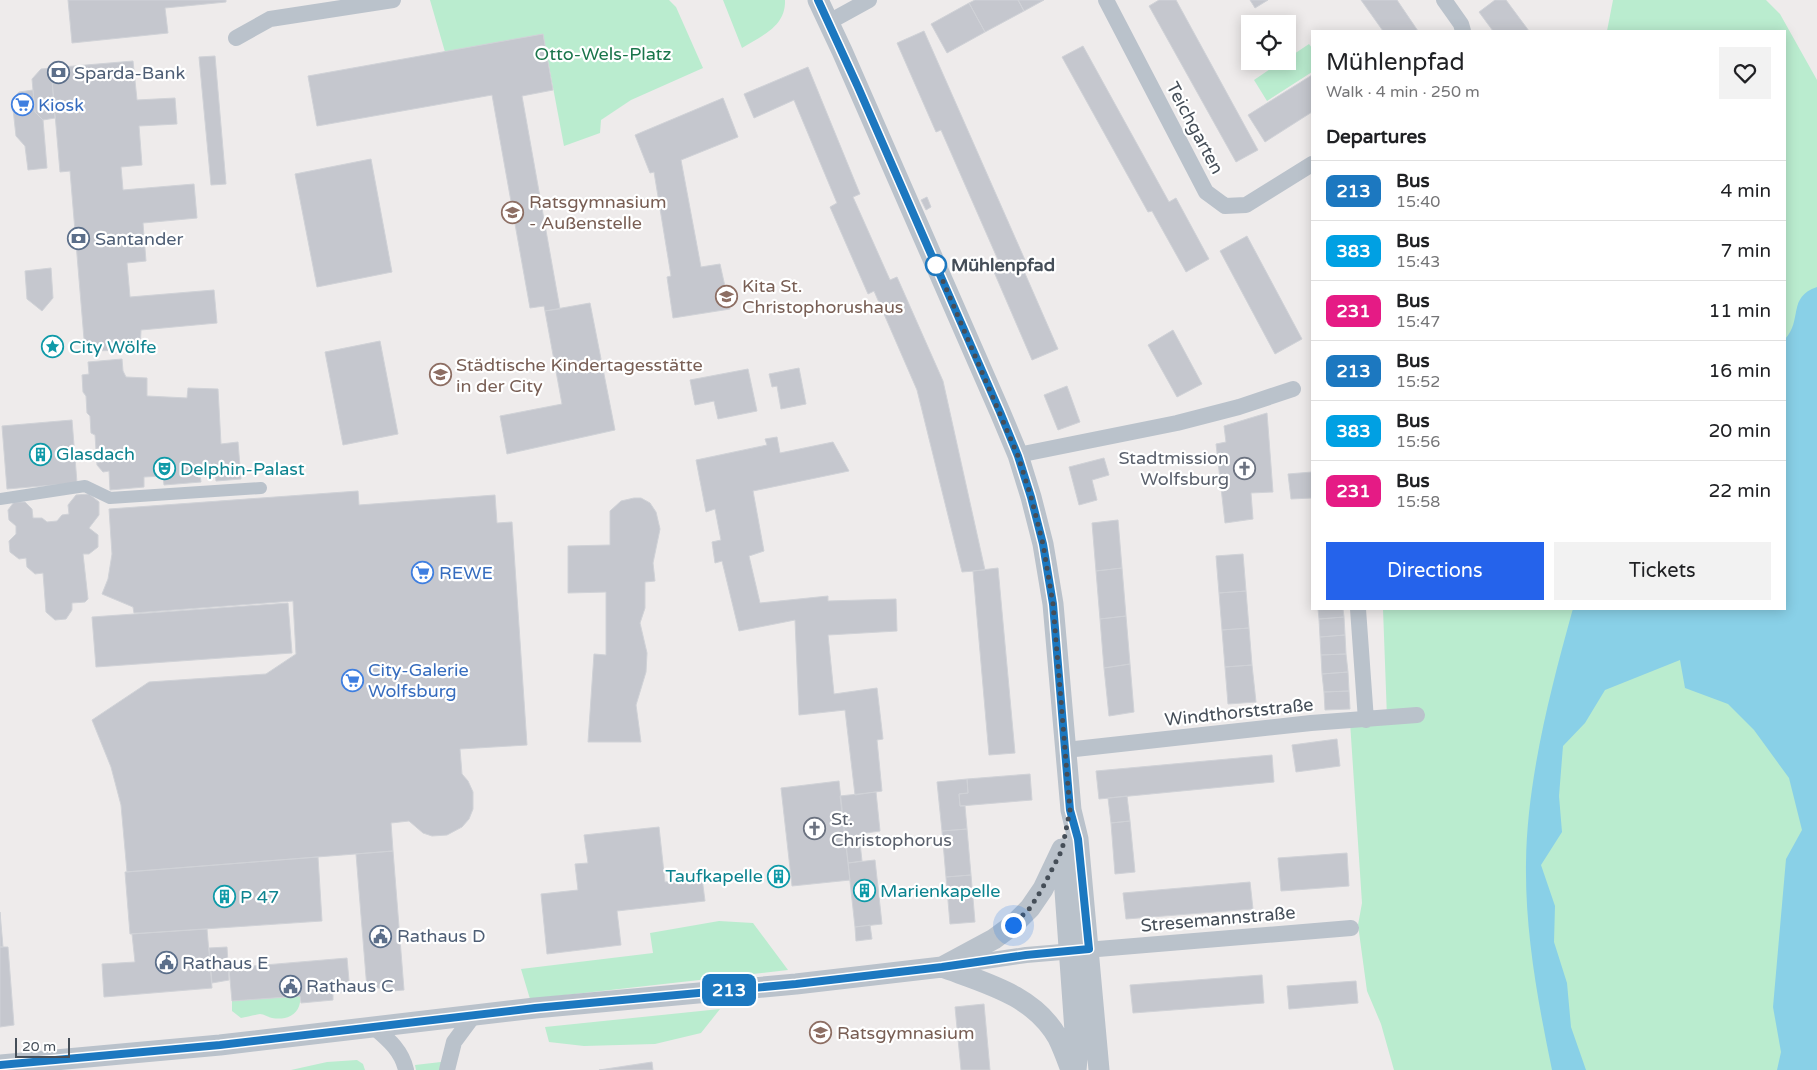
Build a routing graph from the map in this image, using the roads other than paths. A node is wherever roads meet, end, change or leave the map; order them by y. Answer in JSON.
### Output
{"nodes":[{"id":1,"x":393,"y":0,"type":"edge"},
{"id":2,"x":818,"y":0,"type":"edge"},
{"id":3,"x":869,"y":0,"type":"edge"},
{"id":4,"x":1106,"y":0,"type":"edge"},
{"id":5,"x":1444,"y":0,"type":"edge"},
{"id":6,"x":828,"y":22,"type":"junction"},
{"id":7,"x":1463,"y":30,"type":"edge"},
{"id":8,"x":236,"y":38,"type":"dead end"},
{"id":9,"x":1311,"y":165,"type":"edge"},
{"id":10,"x":1293,"y":389,"type":"dead end"},
{"id":11,"x":1018,"y":456,"type":"junction"},
{"id":12,"x":261,"y":488,"type":"dead end"},
{"id":13,"x":0,"y":500,"type":"edge"},
{"id":14,"x":1358,"y":610,"type":"edge"},
{"id":15,"x":1417,"y":715,"type":"dead end"},
{"id":16,"x":1366,"y":720,"type":"junction"},
{"id":17,"x":1066,"y":750,"type":"junction"},
{"id":18,"x":1070,"y":810,"type":"junction"},
{"id":19,"x":1062,"y":850,"type":"junction"},
{"id":20,"x":1352,"y":928,"type":"dead end"},
{"id":21,"x":1079,"y":950,"type":"junction"},
{"id":22,"x":942,"y":967,"type":"junction"},
{"id":23,"x":474,"y":1015,"type":"junction"},
{"id":24,"x":375,"y":1028,"type":"junction"},
{"id":25,"x":0,"y":1065,"type":"edge"},
{"id":26,"x":406,"y":1070,"type":"edge"},
{"id":27,"x":447,"y":1070,"type":"edge"},
{"id":28,"x":1071,"y":1070,"type":"edge"},
{"id":29,"x":1076,"y":1070,"type":"edge"},
{"id":30,"x":1099,"y":1070,"type":"edge"}],
"edges":[{"from":1,"to":8,"type":"street"},
{"from":2,"to":6,"type":"street"},
{"from":3,"to":6,"type":"street"},
{"from":4,"to":9,"type":"street","name":"Teichgarten"},
{"from":5,"to":7,"type":"street"},
{"from":6,"to":11,"type":"street"},
{"from":10,"to":11,"type":"street"},
{"from":11,"to":17,"type":"street"},
{"from":12,"to":13,"type":"street"},
{"from":14,"to":16,"type":"street"},
{"from":15,"to":16,"type":"street","name":"Windthorststraße"},
{"from":16,"to":17,"type":"street","name":"Windthorststraße"},
{"from":17,"to":18,"type":"street"},
{"from":18,"to":19,"type":"street"},
{"from":18,"to":21,"type":"street"},
{"from":19,"to":21,"type":"street"},
{"from":19,"to":22,"type":"street"},
{"from":20,"to":21,"type":"street","name":"Stresemannstraße"},
{"from":21,"to":22,"type":"street","name":"Stresemannstraße"},
{"from":21,"to":29,"type":"street"},
{"from":21,"to":30,"type":"street"},
{"from":22,"to":23,"type":"street"},
{"from":22,"to":28,"type":"street"},
{"from":23,"to":24,"type":"street"},
{"from":23,"to":27,"type":"street"},
{"from":24,"to":25,"type":"street"},
{"from":24,"to":26,"type":"street"}]}
